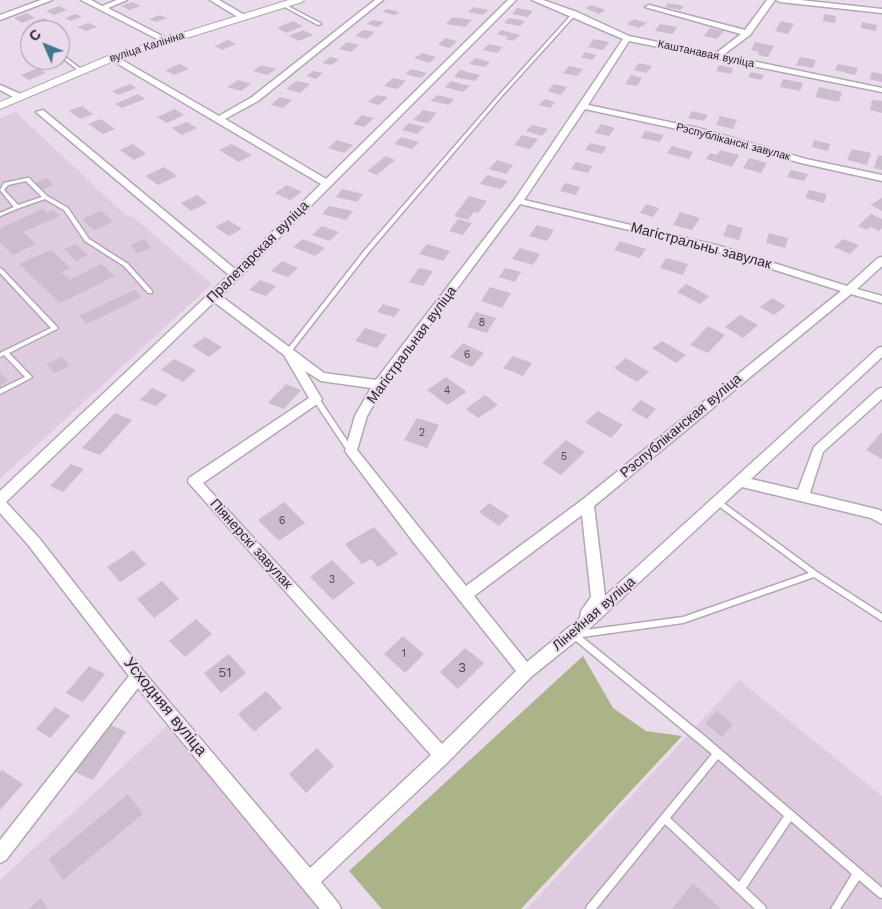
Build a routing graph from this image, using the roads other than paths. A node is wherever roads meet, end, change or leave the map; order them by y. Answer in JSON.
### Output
{"nodes":[{"id":1,"x":48,"y":0,"type":"edge"},
{"id":2,"x":85,"y":0,"type":"edge"},
{"id":3,"x":123,"y":0,"type":"edge"},
{"id":4,"x":214,"y":0,"type":"edge"},
{"id":5,"x":299,"y":0,"type":"edge"},
{"id":6,"x":379,"y":0,"type":"edge"},
{"id":7,"x":512,"y":0,"type":"edge"},
{"id":8,"x":536,"y":0,"type":"edge"},
{"id":9,"x":771,"y":0,"type":"edge"},
{"id":10,"x":780,"y":0,"type":"edge"},
{"id":11,"x":284,"y":4,"type":"junction"},
{"id":12,"x":102,"y":8,"type":"junction"},
{"id":13,"x":649,"y":8,"type":"dead end"},
{"id":14,"x":882,"y":10,"type":"edge"},
{"id":15,"x":574,"y":14,"type":"junction"},
{"id":16,"x":244,"y":17,"type":"junction"},
{"id":17,"x":0,"y":18,"type":"edge"},
{"id":18,"x":319,"y":24,"type":"dead end"},
{"id":19,"x":747,"y":33,"type":"junction"},
{"id":20,"x":627,"y":38,"type":"junction"},
{"id":21,"x":166,"y":40,"type":"junction"},
{"id":22,"x":716,"y":57,"type":"junction"},
{"id":23,"x":112,"y":58,"type":"junction"},
{"id":24,"x":70,"y":62,"type":"edge"},
{"id":25,"x":80,"y":70,"type":"junction"},
{"id":26,"x":0,"y":87,"type":"edge"},
{"id":27,"x":882,"y":90,"type":"edge"},
{"id":28,"x":20,"y":97,"type":"junction"},
{"id":29,"x":0,"y":106,"type":"edge"},
{"id":30,"x":583,"y":106,"type":"junction"},
{"id":31,"x":40,"y":112,"type":"dead end"},
{"id":32,"x":219,"y":119,"type":"junction"},
{"id":33,"x":882,"y":178,"type":"edge"},
{"id":34,"x":327,"y":184,"type":"junction"},
{"id":35,"x":45,"y":197,"type":"junction"},
{"id":36,"x":518,"y":201,"type":"junction"},
{"id":37,"x":17,"y":208,"type":"junction"},
{"id":38,"x":0,"y":215,"type":"edge"},
{"id":39,"x":882,"y":260,"type":"edge"},
{"id":40,"x":0,"y":270,"type":"edge"},
{"id":41,"x":234,"y":274,"type":"junction"},
{"id":42,"x":850,"y":289,"type":"junction"},
{"id":43,"x":150,"y":292,"type":"dead end"},
{"id":44,"x":214,"y":296,"type":"junction"},
{"id":45,"x":882,"y":300,"type":"edge"},
{"id":46,"x":882,"y":351,"type":"edge"},
{"id":47,"x":288,"y":352,"type":"junction"},
{"id":48,"x":2,"y":354,"type":"edge"},
{"id":49,"x":379,"y":385,"type":"junction"},
{"id":50,"x":0,"y":392,"type":"edge"},
{"id":51,"x":882,"y":392,"type":"edge"},
{"id":52,"x":316,"y":398,"type":"junction"},
{"id":53,"x":351,"y":451,"type":"junction"},
{"id":54,"x":739,"y":481,"type":"junction"},
{"id":55,"x":803,"y":496,"type":"junction"},
{"id":56,"x":0,"y":499,"type":"edge"},
{"id":57,"x":718,"y":502,"type":"junction"},
{"id":58,"x":0,"y":504,"type":"edge"},
{"id":59,"x":587,"y":504,"type":"junction"},
{"id":60,"x":882,"y":519,"type":"edge"},
{"id":61,"x":815,"y":574,"type":"junction"},
{"id":62,"x":465,"y":595,"type":"junction"},
{"id":63,"x":882,"y":618,"type":"edge"},
{"id":64,"x":573,"y":634,"type":"junction"},
{"id":65,"x":526,"y":672,"type":"junction"},
{"id":66,"x":138,"y":676,"type":"junction"},
{"id":67,"x":718,"y":752,"type":"junction"},
{"id":68,"x":442,"y":756,"type":"junction"},
{"id":69,"x":790,"y":815,"type":"junction"},
{"id":70,"x":664,"y":818,"type":"junction"},
{"id":71,"x":0,"y":854,"type":"edge"},
{"id":72,"x":858,"y":873,"type":"junction"},
{"id":73,"x":308,"y":881,"type":"junction"},
{"id":74,"x":740,"y":889,"type":"junction"},
{"id":75,"x":882,"y":894,"type":"edge"},
{"id":76,"x":332,"y":909,"type":"edge"},
{"id":77,"x":590,"y":909,"type":"edge"},
{"id":78,"x":762,"y":909,"type":"edge"},
{"id":79,"x":835,"y":909,"type":"edge"}],
"edges":[{"from":1,"to":17,"type":"street"},
{"from":2,"to":12,"type":"street"},
{"from":3,"to":12,"type":"street"},
{"from":4,"to":16,"type":"street"},
{"from":5,"to":11,"type":"main road","name":"вуліца Калініна"},
{"from":6,"to":32,"type":"street"},
{"from":7,"to":34,"type":"street","name":"Пралетарская вуліца"},
{"from":8,"to":15,"type":"street","name":"Каштанавая вуліца"},
{"from":9,"to":19,"type":"street"},
{"from":10,"to":14,"type":"street"},
{"from":11,"to":16,"type":"main road","name":"вуліца Калініна"},
{"from":11,"to":18,"type":"lane"},
{"from":12,"to":21,"type":"street"},
{"from":13,"to":19,"type":"street"},
{"from":15,"to":20,"type":"street","name":"Каштанавая вуліца"},
{"from":15,"to":47,"type":"lane"},
{"from":16,"to":21,"type":"main road","name":"вуліца Калініна"},
{"from":19,"to":22,"type":"street"},
{"from":20,"to":22,"type":"street","name":"Каштанавая вуліца"},
{"from":20,"to":30,"type":"street","name":"Магістральная вуліца"},
{"from":21,"to":23,"type":"main road","name":"вуліца Калініна"},
{"from":22,"to":27,"type":"street","name":"Каштанавая вуліца"},
{"from":23,"to":25,"type":"main road","name":"вуліца Калініна"},
{"from":23,"to":32,"type":"street"},
{"from":24,"to":25,"type":"lane"},
{"from":25,"to":28,"type":"main road","name":"вуліца Калініна"},
{"from":26,"to":28,"type":"street"},
{"from":28,"to":29,"type":"main road","name":"вуліца Калініна"},
{"from":30,"to":33,"type":"street","name":"Рэспубліканскі завулак"},
{"from":30,"to":36,"type":"street","name":"Магістральная вуліца"},
{"from":31,"to":41,"type":"street"},
{"from":32,"to":34,"type":"street"},
{"from":34,"to":41,"type":"street","name":"Пралетарская вуліца"},
{"from":35,"to":37,"type":"lane"},
{"from":35,"to":37,"type":"lane"},
{"from":35,"to":43,"type":"lane"},
{"from":36,"to":42,"type":"street","name":"Магістральны завулак"},
{"from":36,"to":49,"type":"street","name":"Магістральная вуліца"},
{"from":37,"to":38,"type":"lane"},
{"from":39,"to":42,"type":"street","name":"Рэспубліканская вуліца"},
{"from":40,"to":48,"type":"lane"},
{"from":41,"to":44,"type":"street","name":"Пралетарская вуліца"},
{"from":42,"to":45,"type":"street","name":"Магістральны завулак"},
{"from":42,"to":59,"type":"street","name":"Рэспубліканская вуліца"},
{"from":44,"to":47,"type":"street"},
{"from":44,"to":56,"type":"street","name":"Пралетарская вуліца"},
{"from":46,"to":54,"type":"street","name":"Лінейная вуліца"},
{"from":47,"to":49,"type":"street"},
{"from":47,"to":52,"type":"street"},
{"from":48,"to":50,"type":"lane"},
{"from":49,"to":53,"type":"street","name":"Магістральная вуліца"},
{"from":51,"to":55,"type":"street"},
{"from":52,"to":53,"type":"lane"},
{"from":52,"to":68,"type":"street","name":"Піянерскі завулак"},
{"from":53,"to":62,"type":"street"},
{"from":54,"to":55,"type":"street"},
{"from":54,"to":57,"type":"street","name":"Лінейная вуліца"},
{"from":55,"to":60,"type":"street"},
{"from":57,"to":61,"type":"lane"},
{"from":57,"to":64,"type":"street","name":"Лінейная вуліца"},
{"from":58,"to":66,"type":"street","name":"Усходняя вуліца"},
{"from":59,"to":62,"type":"street","name":"Рэспубліканская вуліца"},
{"from":59,"to":64,"type":"street"},
{"from":61,"to":63,"type":"lane"},
{"from":61,"to":64,"type":"lane"},
{"from":62,"to":65,"type":"street"},
{"from":64,"to":65,"type":"street","name":"Лінейная вуліца"},
{"from":64,"to":67,"type":"lane"},
{"from":65,"to":68,"type":"street","name":"Лінейная вуліца"},
{"from":66,"to":71,"type":"street"},
{"from":66,"to":73,"type":"street","name":"Усходняя вуліца"},
{"from":67,"to":69,"type":"lane"},
{"from":67,"to":70,"type":"lane"},
{"from":68,"to":73,"type":"street","name":"Лінейная вуліца"},
{"from":69,"to":72,"type":"lane"},
{"from":69,"to":74,"type":"lane"},
{"from":70,"to":74,"type":"lane"},
{"from":70,"to":77,"type":"lane"},
{"from":72,"to":75,"type":"lane"},
{"from":72,"to":79,"type":"lane"},
{"from":73,"to":76,"type":"street","name":"Усходняя вуліца"},
{"from":74,"to":78,"type":"lane"}]}
